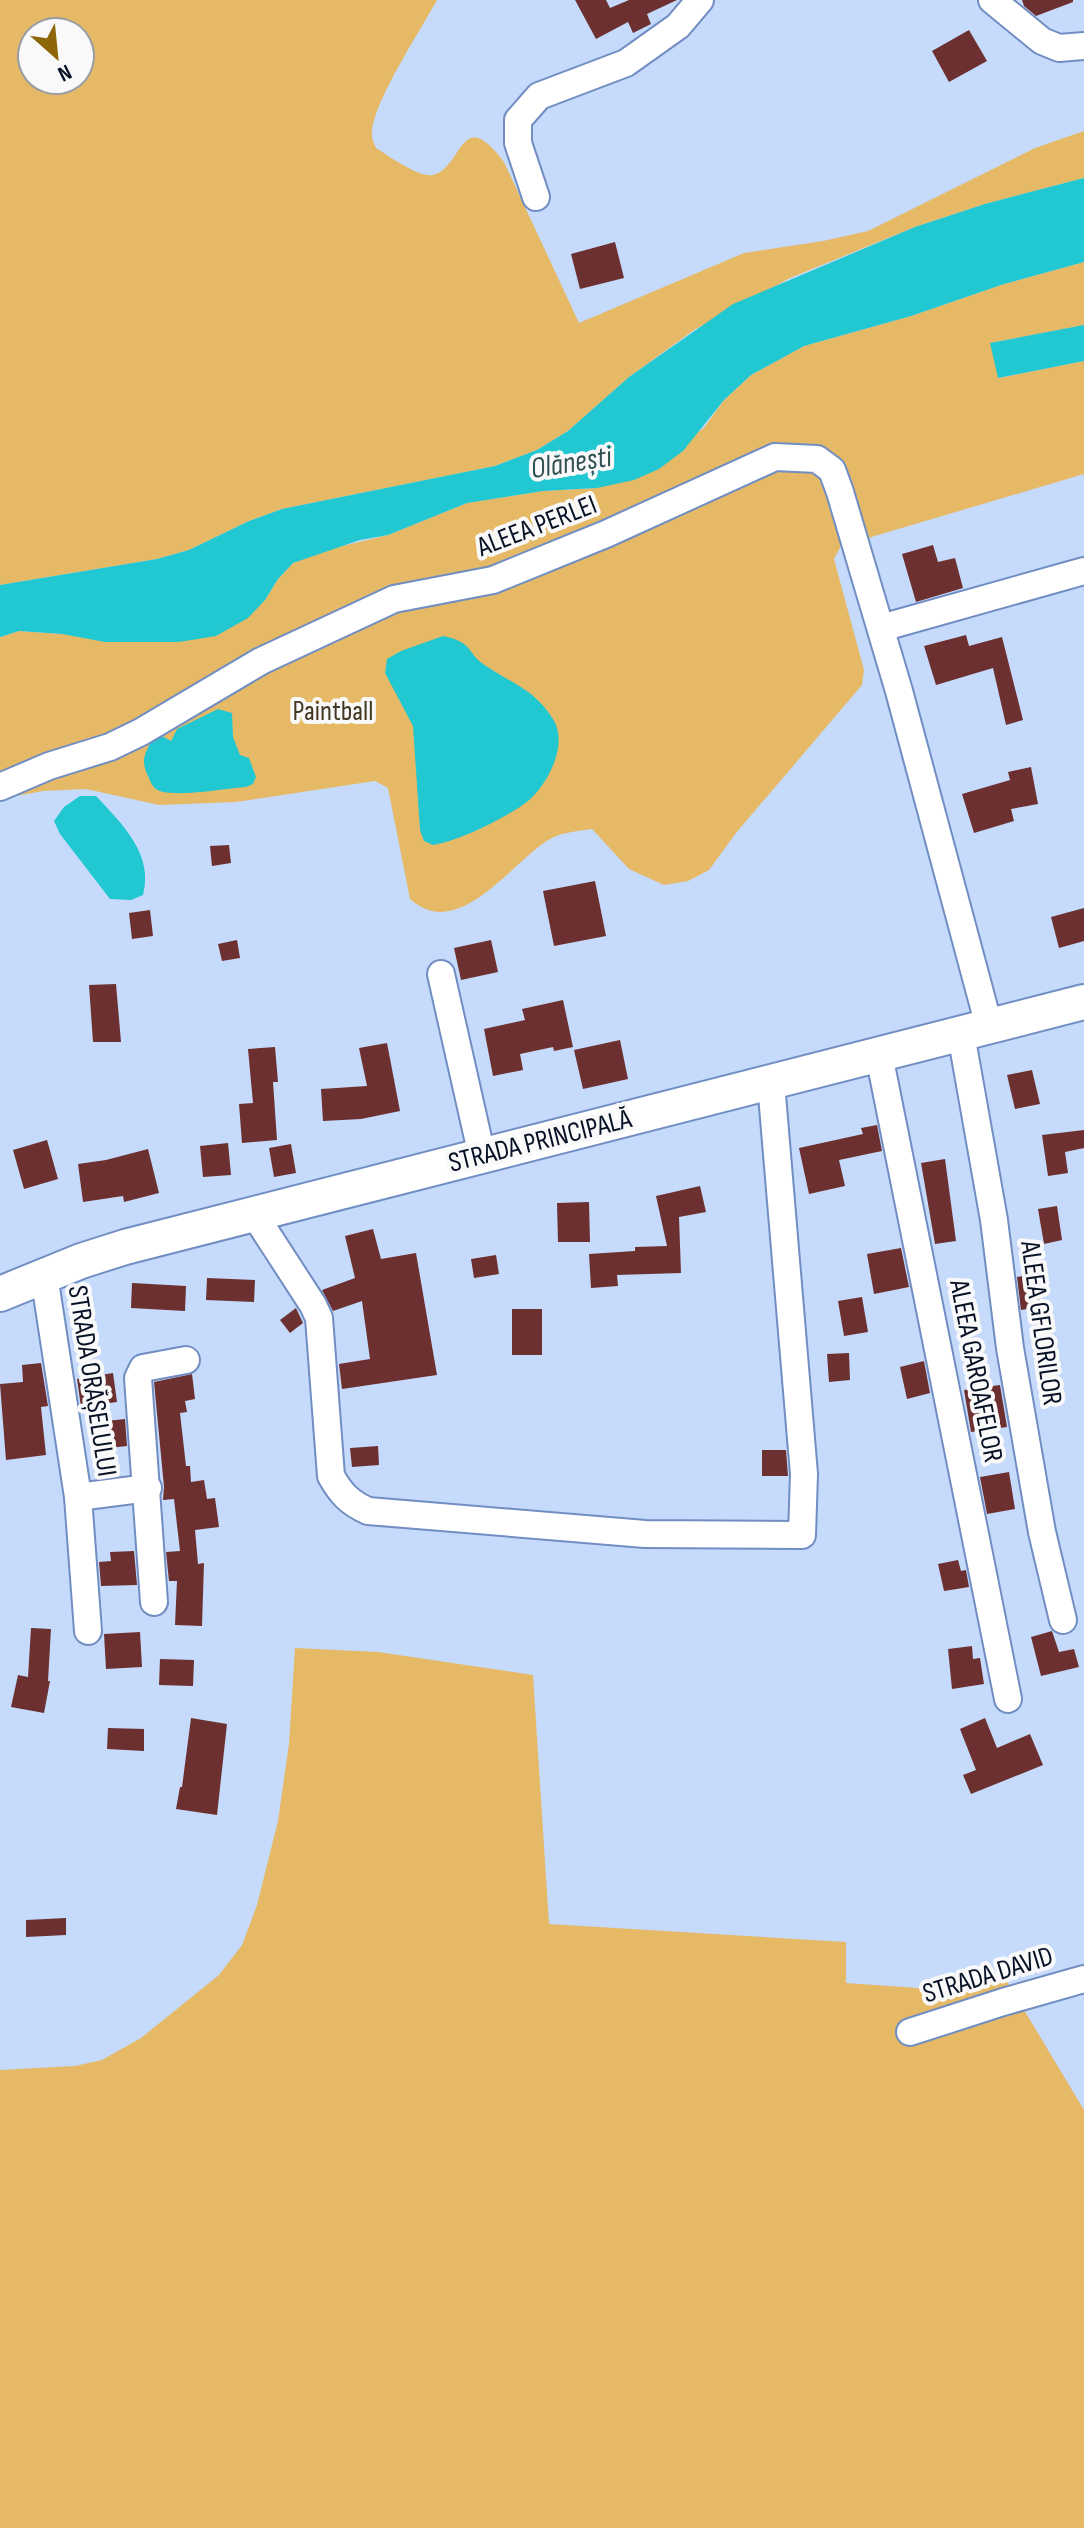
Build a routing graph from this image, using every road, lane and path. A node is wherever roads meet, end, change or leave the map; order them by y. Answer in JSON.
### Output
{"nodes":[{"id":1,"x":700,"y":0,"type":"edge"},
{"id":2,"x":992,"y":0,"type":"edge"},
{"id":3,"x":1084,"y":46,"type":"edge"},
{"id":4,"x":536,"y":197,"type":"dead end"},
{"id":5,"x":1084,"y":571,"type":"edge"},
{"id":6,"x":881,"y":628,"type":"junction"},
{"id":7,"x":0,"y":787,"type":"edge"},
{"id":8,"x":441,"y":974,"type":"dead end"},
{"id":9,"x":1084,"y":1002,"type":"edge"},
{"id":10,"x":975,"y":1030,"type":"junction"},
{"id":11,"x":879,"y":1055,"type":"junction"},
{"id":12,"x":771,"y":1083,"type":"junction"},
{"id":13,"x":482,"y":1156,"type":"junction"},
{"id":14,"x":254,"y":1214,"type":"junction"},
{"id":15,"x":44,"y":1275,"type":"junction"},
{"id":16,"x":0,"y":1294,"type":"edge"},
{"id":17,"x":186,"y":1360,"type":"dead end"},
{"id":18,"x":148,"y":1488,"type":"junction"},
{"id":19,"x":78,"y":1497,"type":"junction"},
{"id":20,"x":154,"y":1602,"type":"dead end"},
{"id":21,"x":1063,"y":1620,"type":"dead end"},
{"id":22,"x":88,"y":1631,"type":"dead end"},
{"id":23,"x":1008,"y":1699,"type":"dead end"},
{"id":24,"x":1084,"y":1979,"type":"edge"},
{"id":25,"x":910,"y":2032,"type":"dead end"}],
"edges":[{"from":1,"to":4,"type":"street"},
{"from":2,"to":3,"type":"street"},
{"from":5,"to":6,"type":"street"},
{"from":6,"to":7,"type":"street","name":"ALEEA PERLEI"},
{"from":6,"to":10,"type":"street","name":"ALEEA PERLEI"},
{"from":8,"to":13,"type":"street"},
{"from":9,"to":10,"type":"main road","name":"STRADA PRINCIPALĂ"},
{"from":10,"to":11,"type":"main road","name":"STRADA PRINCIPALĂ"},
{"from":10,"to":21,"type":"street","name":"ALEEA GFLORILOR"},
{"from":11,"to":12,"type":"main road","name":"STRADA PRINCIPALĂ"},
{"from":11,"to":23,"type":"street","name":"ALEEA GAROAFELOR"},
{"from":12,"to":13,"type":"main road","name":"STRADA PRINCIPALĂ"},
{"from":12,"to":14,"type":"street"},
{"from":13,"to":14,"type":"main road","name":"STRADA PRINCIPALĂ"},
{"from":14,"to":15,"type":"main road","name":"STRADA PRINCIPALĂ"},
{"from":15,"to":16,"type":"main road","name":"STRADA PRINCIPALĂ"},
{"from":15,"to":19,"type":"street","name":"STRADA ORĂȘELULUI"},
{"from":17,"to":18,"type":"street","name":"STRADA ORĂȘELULUI"},
{"from":18,"to":19,"type":"street","name":"STRADA ORĂȘELULUI"},
{"from":18,"to":20,"type":"street","name":"STRADA ORĂȘELULUI"},
{"from":19,"to":22,"type":"street","name":"STRADA ORĂȘELULUI"},
{"from":24,"to":25,"type":"street","name":"STRADA DAVID"}]}
